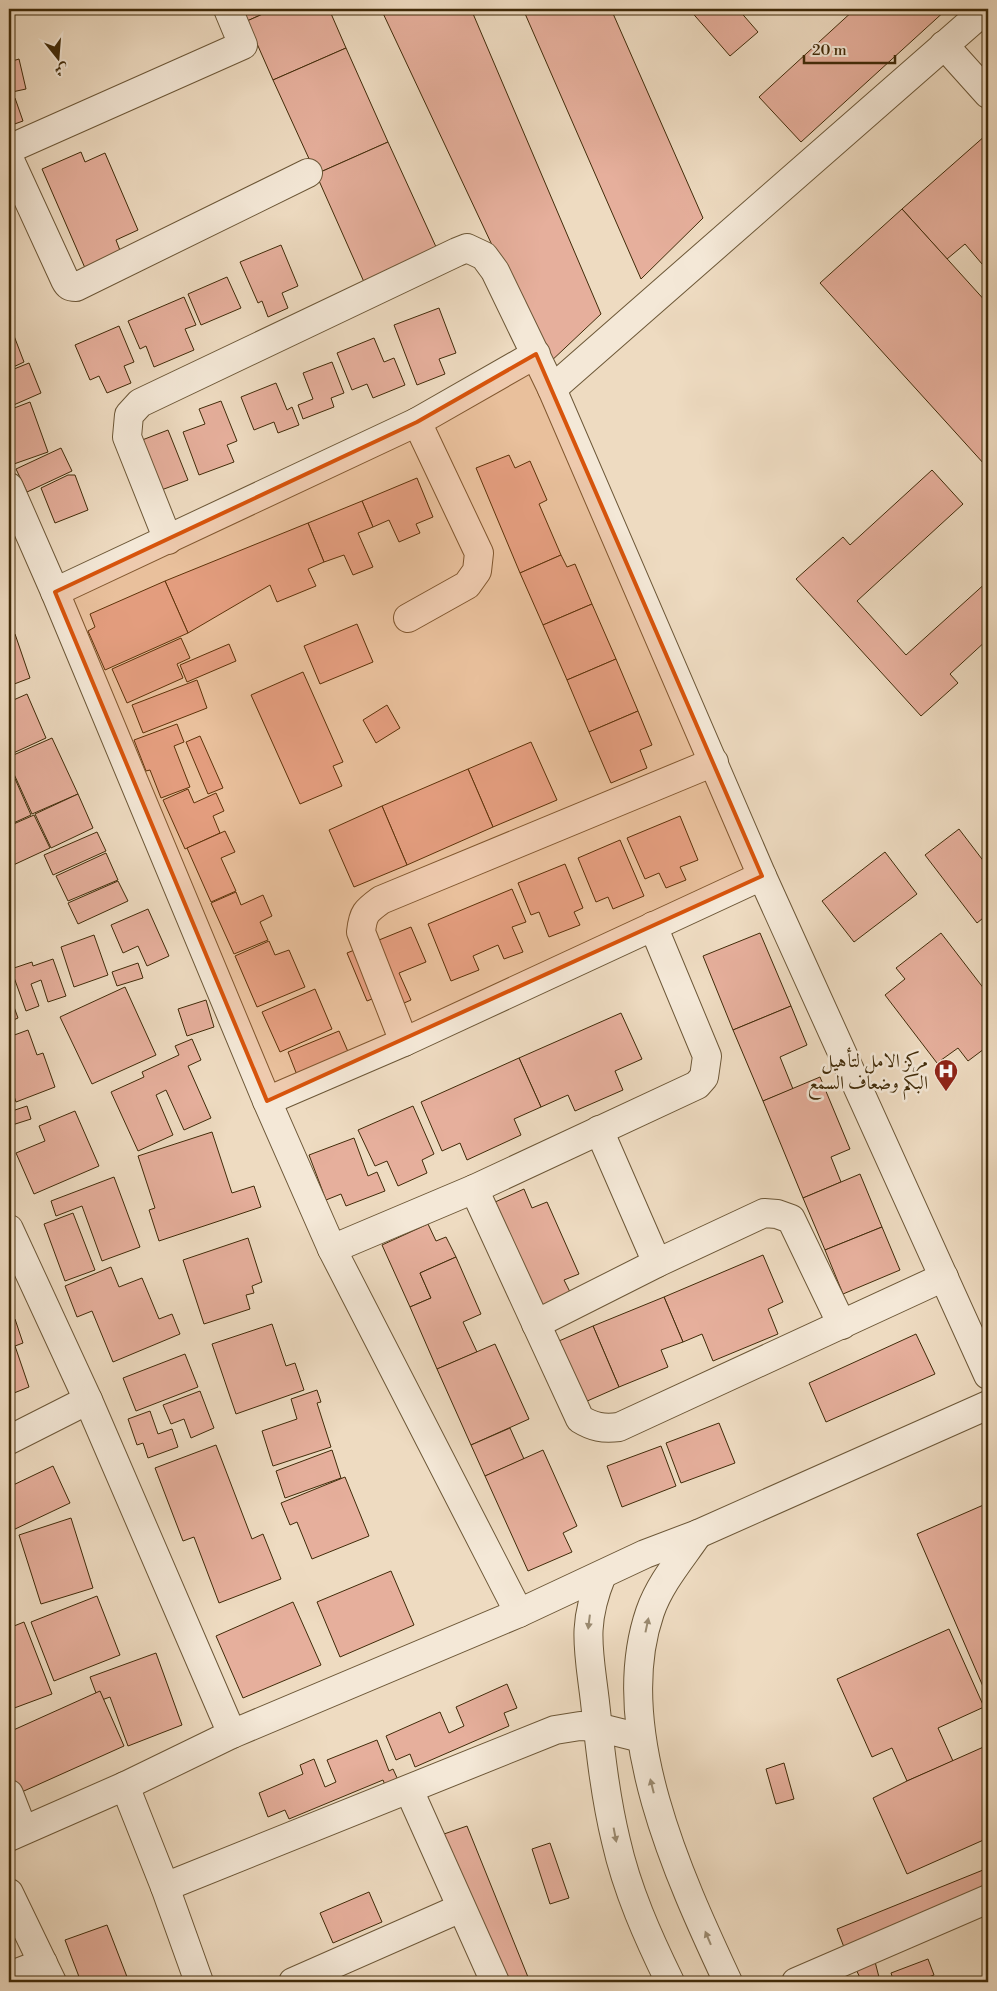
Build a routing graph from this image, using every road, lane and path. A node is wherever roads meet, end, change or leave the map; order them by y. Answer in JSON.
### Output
{"nodes":[{"id":1,"x":228,"y":9,"type":"edge"},
{"id":2,"x":986,"y":9,"type":"edge"},
{"id":3,"x":944,"y":45,"type":"junction"},
{"id":4,"x":988,"y":94,"type":"edge"},
{"id":5,"x":9,"y":149,"type":"edge"},
{"id":6,"x":9,"y":158,"type":"edge"},
{"id":7,"x":308,"y":173,"type":"dead end"},
{"id":8,"x":536,"y":354,"type":"junction"},
{"id":9,"x":552,"y":388,"type":"junction"},
{"id":10,"x":417,"y":422,"type":"junction"},
{"id":11,"x":9,"y":488,"type":"edge"},
{"id":12,"x":168,"y":540,"type":"junction"},
{"id":13,"x":55,"y":592,"type":"junction"},
{"id":14,"x":408,"y":618,"type":"dead end"},
{"id":15,"x":714,"y":762,"type":"junction"},
{"id":16,"x":762,"y":876,"type":"junction"},
{"id":17,"x":653,"y":926,"type":"junction"},
{"id":18,"x":404,"y":1042,"type":"junction"},
{"id":19,"x":267,"y":1101,"type":"junction"},
{"id":20,"x":599,"y":1130,"type":"junction"},
{"id":21,"x":474,"y":1189,"type":"junction"},
{"id":22,"x":9,"y":1229,"type":"edge"},
{"id":23,"x":332,"y":1249,"type":"junction"},
{"id":24,"x":657,"y":1263,"type":"junction"},
{"id":25,"x":944,"y":1277,"type":"junction"},
{"id":26,"x":536,"y":1324,"type":"junction"},
{"id":27,"x":842,"y":1325,"type":"junction"},
{"id":28,"x":988,"y":1376,"type":"edge"},
{"id":29,"x":88,"y":1400,"type":"junction"},
{"id":30,"x":988,"y":1405,"type":"edge"},
{"id":31,"x":9,"y":1440,"type":"edge"},
{"id":32,"x":698,"y":1534,"type":"junction"},
{"id":33,"x":602,"y":1575,"type":"junction"},
{"id":34,"x":519,"y":1613,"type":"junction"},
{"id":35,"x":597,"y":1727,"type":"junction"},
{"id":36,"x":232,"y":1734,"type":"junction"},
{"id":37,"x":641,"y":1738,"type":"junction"},
{"id":38,"x":126,"y":1786,"type":"junction"},
{"id":39,"x":409,"y":1790,"type":"junction"},
{"id":40,"x":9,"y":1794,"type":"edge"},
{"id":41,"x":16,"y":1833,"type":"edge"},
{"id":42,"x":165,"y":1887,"type":"junction"},
{"id":43,"x":9,"y":1893,"type":"edge"},
{"id":44,"x":988,"y":1899,"type":"edge"},
{"id":45,"x":461,"y":1908,"type":"junction"},
{"id":46,"x":47,"y":1973,"type":"edge"},
{"id":47,"x":9,"y":1976,"type":"edge"},
{"id":48,"x":199,"y":1982,"type":"edge"},
{"id":49,"x":292,"y":1982,"type":"edge"},
{"id":50,"x":495,"y":1982,"type":"edge"},
{"id":51,"x":670,"y":1982,"type":"edge"},
{"id":52,"x":728,"y":1982,"type":"edge"},
{"id":53,"x":796,"y":1982,"type":"edge"}],
"edges":[{"from":1,"to":5,"type":"street"},
{"from":2,"to":3,"type":"street"},
{"from":3,"to":4,"type":"street"},
{"from":3,"to":9,"type":"street"},
{"from":6,"to":7,"type":"street"},
{"from":8,"to":9,"type":"street"},
{"from":8,"to":10,"type":"street"},
{"from":8,"to":12,"type":"street"},
{"from":9,"to":15,"type":"street"},
{"from":10,"to":12,"type":"street"},
{"from":10,"to":14,"type":"street"},
{"from":11,"to":13,"type":"street"},
{"from":12,"to":13,"type":"street"},
{"from":13,"to":19,"type":"street"},
{"from":15,"to":16,"type":"street"},
{"from":15,"to":18,"type":"street"},
{"from":16,"to":17,"type":"street"},
{"from":16,"to":25,"type":"street"},
{"from":17,"to":18,"type":"street"},
{"from":17,"to":20,"type":"street"},
{"from":18,"to":19,"type":"street"},
{"from":19,"to":23,"type":"street"},
{"from":20,"to":21,"type":"street"},
{"from":20,"to":24,"type":"street"},
{"from":21,"to":23,"type":"street"},
{"from":21,"to":26,"type":"street"},
{"from":22,"to":29,"type":"street"},
{"from":23,"to":34,"type":"street"},
{"from":24,"to":26,"type":"street"},
{"from":24,"to":27,"type":"street"},
{"from":25,"to":27,"type":"street"},
{"from":25,"to":28,"type":"street"},
{"from":26,"to":27,"type":"street"},
{"from":29,"to":31,"type":"street"},
{"from":29,"to":36,"type":"street"},
{"from":30,"to":32,"type":"street"},
{"from":32,"to":33,"type":"street"},
{"from":37,"to":32,"type":"street","one_way":true},
{"from":33,"to":34,"type":"street"},
{"from":33,"to":35,"type":"street","one_way":true},
{"from":34,"to":36,"type":"street"},
{"from":35,"to":37,"type":"street"},
{"from":35,"to":39,"type":"street"},
{"from":35,"to":51,"type":"street","one_way":true},
{"from":36,"to":38,"type":"street"},
{"from":52,"to":37,"type":"street","one_way":true},
{"from":38,"to":41,"type":"street"},
{"from":38,"to":42,"type":"street"},
{"from":39,"to":42,"type":"street"},
{"from":39,"to":45,"type":"street"},
{"from":40,"to":41,"type":"street"},
{"from":42,"to":48,"type":"street"},
{"from":43,"to":46,"type":"street"},
{"from":44,"to":53,"type":"street"},
{"from":45,"to":49,"type":"street"},
{"from":45,"to":50,"type":"street"},
{"from":46,"to":47,"type":"street"}]}
